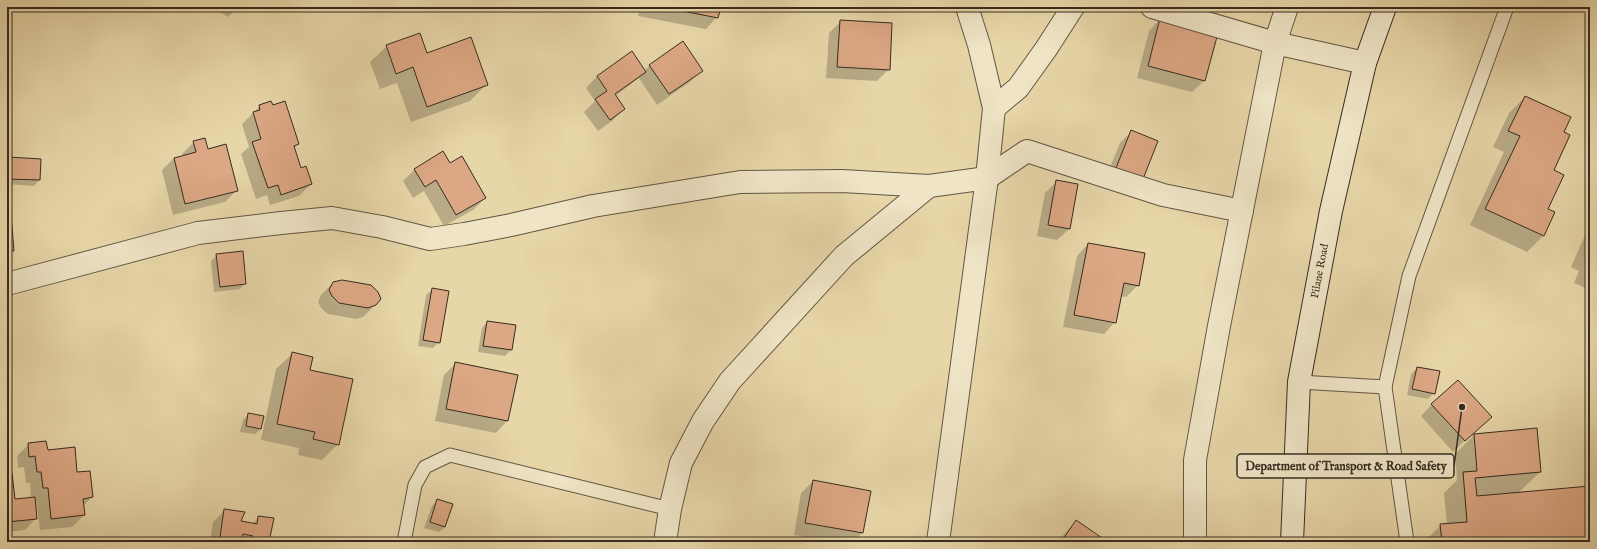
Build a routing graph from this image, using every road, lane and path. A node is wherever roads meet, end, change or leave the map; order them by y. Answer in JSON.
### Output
{"nodes":[{"id":1,"x":967,"y":7,"type":"edge"},
{"id":2,"x":1073,"y":7,"type":"edge"},
{"id":3,"x":1152,"y":7,"type":"edge"},
{"id":4,"x":1287,"y":7,"type":"edge"},
{"id":5,"x":1385,"y":7,"type":"edge"},
{"id":6,"x":1507,"y":7,"type":"edge"},
{"id":7,"x":1276,"y":43,"type":"junction"},
{"id":8,"x":1365,"y":63,"type":"junction"},
{"id":9,"x":994,"y":108,"type":"junction"},
{"id":10,"x":987,"y":178,"type":"junction"},
{"id":11,"x":929,"y":186,"type":"junction"},
{"id":12,"x":1242,"y":211,"type":"junction"},
{"id":13,"x":7,"y":284,"type":"edge"},
{"id":14,"x":1299,"y":382,"type":"junction"},
{"id":15,"x":1385,"y":387,"type":"junction"},
{"id":16,"x":670,"y":509,"type":"junction"},
{"id":17,"x":404,"y":542,"type":"edge"},
{"id":18,"x":665,"y":542,"type":"edge"},
{"id":19,"x":938,"y":542,"type":"edge"},
{"id":20,"x":1195,"y":542,"type":"edge"},
{"id":21,"x":1292,"y":542,"type":"edge"},
{"id":22,"x":1407,"y":542,"type":"edge"}],
"edges":[{"from":1,"to":9,"type":"street"},
{"from":2,"to":9,"type":"street"},
{"from":3,"to":7,"type":"street"},
{"from":4,"to":7,"type":"street"},
{"from":5,"to":8,"type":"street","name":"Pilane Road"},
{"from":6,"to":15,"type":"lane"},
{"from":7,"to":8,"type":"street"},
{"from":7,"to":12,"type":"street"},
{"from":8,"to":14,"type":"street","name":"Pilane Road"},
{"from":9,"to":10,"type":"street"},
{"from":10,"to":11,"type":"street"},
{"from":10,"to":12,"type":"street"},
{"from":10,"to":19,"type":"street"},
{"from":11,"to":13,"type":"street"},
{"from":11,"to":16,"type":"street"},
{"from":12,"to":20,"type":"street"},
{"from":14,"to":15,"type":"lane"},
{"from":14,"to":21,"type":"street","name":"Pilane Road"},
{"from":15,"to":22,"type":"lane"},
{"from":16,"to":17,"type":"lane"},
{"from":16,"to":18,"type":"street"}]}
